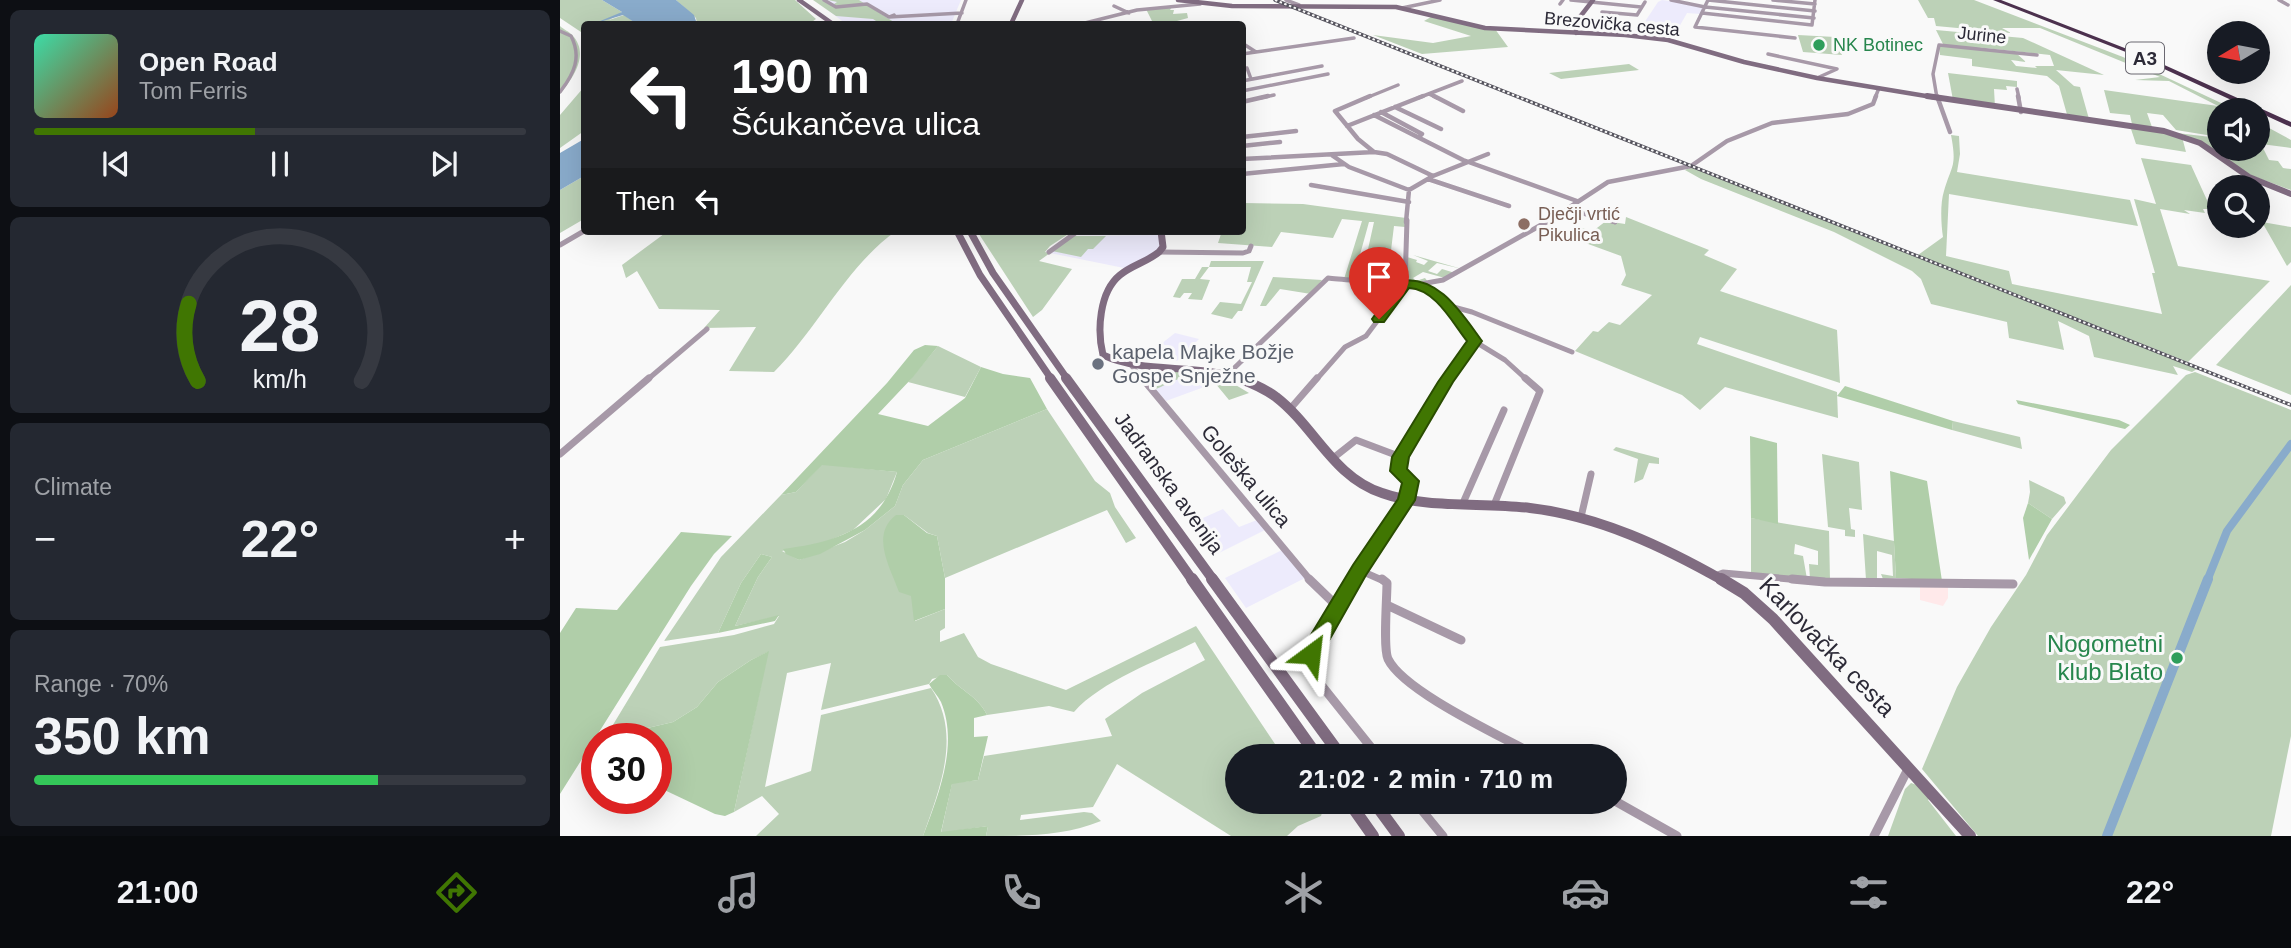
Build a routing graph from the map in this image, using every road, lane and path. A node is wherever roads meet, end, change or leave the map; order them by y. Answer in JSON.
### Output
{"nodes":[{"id":1,"x":799,"y":0,"type":"edge"},
{"id":2,"x":824,"y":0,"type":"edge"},
{"id":3,"x":966,"y":0,"type":"edge"},
{"id":4,"x":1022,"y":0,"type":"edge"},
{"id":5,"x":1178,"y":0,"type":"edge"},
{"id":6,"x":1286,"y":0,"type":"edge"},
{"id":7,"x":1440,"y":0,"type":"edge"},
{"id":8,"x":1571,"y":0,"type":"edge"},
{"id":9,"x":1620,"y":0,"type":"edge"},
{"id":10,"x":1671,"y":0,"type":"edge"},
{"id":11,"x":1677,"y":0,"type":"edge"},
{"id":12,"x":1708,"y":0,"type":"edge"},
{"id":13,"x":1773,"y":0,"type":"edge"},
{"id":14,"x":1990,"y":0,"type":"edge"},
{"id":15,"x":1996,"y":0,"type":"edge"},
{"id":16,"x":2278,"y":0,"type":"edge"},
{"id":17,"x":810,"y":1,"type":"edge"},
{"id":18,"x":1592,"y":1,"type":"edge"},
{"id":19,"x":1787,"y":1,"type":"edge"},
{"id":20,"x":1645,"y":2,"type":"dead end"},
{"id":21,"x":1815,"y":2,"type":"edge"},
{"id":22,"x":1200,"y":4,"type":"junction"},
{"id":23,"x":1298,"y":5,"type":"junction"},
{"id":24,"x":1617,"y":5,"type":"junction"},
{"id":25,"x":2288,"y":5,"type":"dead end"},
{"id":26,"x":1114,"y":6,"type":"dead end"},
{"id":27,"x":1641,"y":7,"type":"junction"},
{"id":28,"x":1705,"y":7,"type":"junction"},
{"id":29,"x":1402,"y":8,"type":"junction"},
{"id":30,"x":1785,"y":8,"type":"junction"},
{"id":31,"x":1815,"y":11,"type":"junction"},
{"id":32,"x":962,"y":12,"type":"junction"},
{"id":33,"x":1602,"y":12,"type":"dead end"},
{"id":34,"x":1612,"y":12,"type":"junction"},
{"id":35,"x":1129,"y":13,"type":"junction"},
{"id":36,"x":1702,"y":13,"type":"junction"},
{"id":37,"x":1783,"y":15,"type":"junction"},
{"id":38,"x":1729,"y":16,"type":"junction"},
{"id":39,"x":1814,"y":18,"type":"junction"},
{"id":40,"x":1755,"y":19,"type":"junction"},
{"id":41,"x":1098,"y":20,"type":"joint"},
{"id":42,"x":829,"y":21,"type":"edge"},
{"id":43,"x":837,"y":21,"type":"edge"},
{"id":44,"x":958,"y":21,"type":"edge"},
{"id":45,"x":1012,"y":21,"type":"edge"},
{"id":46,"x":1094,"y":21,"type":"edge"},
{"id":47,"x":1782,"y":22,"type":"junction"},
{"id":48,"x":1723,"y":30,"type":"junction"},
{"id":49,"x":560,"y":31,"type":"edge"},
{"id":50,"x":1576,"y":33,"type":"junction"},
{"id":51,"x":1750,"y":33,"type":"junction"},
{"id":52,"x":1777,"y":36,"type":"junction"},
{"id":53,"x":1354,"y":38,"type":"dead end"},
{"id":54,"x":1795,"y":38,"type":"dead end"},
{"id":55,"x":1278,"y":42,"type":"dead end"},
{"id":56,"x":1246,"y":46,"type":"edge"},
{"id":57,"x":1285,"y":48,"type":"junction"},
{"id":58,"x":1256,"y":52,"type":"junction"},
{"id":59,"x":1246,"y":53,"type":"edge"},
{"id":60,"x":1768,"y":54,"type":"dead end"},
{"id":61,"x":2037,"y":55,"type":"dead end"},
{"id":62,"x":1322,"y":66,"type":"dead end"},
{"id":63,"x":1247,"y":68,"type":"dead end"},
{"id":64,"x":1328,"y":74,"type":"dead end"},
{"id":65,"x":1817,"y":78,"type":"junction"},
{"id":66,"x":1251,"y":79,"type":"junction"},
{"id":67,"x":1246,"y":80,"type":"edge"},
{"id":68,"x":1462,"y":81,"type":"dead end"},
{"id":69,"x":1398,"y":85,"type":"dead end"},
{"id":70,"x":1879,"y":88,"type":"junction"},
{"id":71,"x":2017,"y":89,"type":"dead end"},
{"id":72,"x":1246,"y":90,"type":"edge"},
{"id":73,"x":560,"y":92,"type":"edge"},
{"id":74,"x":1429,"y":94,"type":"junction"},
{"id":75,"x":1274,"y":95,"type":"dead end"},
{"id":76,"x":2227,"y":98,"type":"edge"},
{"id":77,"x":1939,"y":99,"type":"junction"},
{"id":78,"x":1246,"y":101,"type":"edge"},
{"id":79,"x":1395,"y":107,"type":"junction"},
{"id":80,"x":1463,"y":111,"type":"dead end"},
{"id":81,"x":1381,"y":112,"type":"junction"},
{"id":82,"x":2021,"y":112,"type":"junction"},
{"id":83,"x":1374,"y":115,"type":"junction"},
{"id":84,"x":2270,"y":118,"type":"edge"},
{"id":85,"x":1347,"y":126,"type":"junction"},
{"id":86,"x":2291,"y":127,"type":"edge"},
{"id":87,"x":1441,"y":129,"type":"dead end"},
{"id":88,"x":1296,"y":131,"type":"dead end"},
{"id":89,"x":1950,"y":132,"type":"dead end"},
{"id":90,"x":1246,"y":137,"type":"edge"},
{"id":91,"x":1418,"y":137,"type":"junction"},
{"id":92,"x":1280,"y":142,"type":"dead end"},
{"id":93,"x":1246,"y":146,"type":"edge"},
{"id":94,"x":1374,"y":152,"type":"junction"},
{"id":95,"x":1488,"y":154,"type":"dead end"},
{"id":96,"x":1333,"y":156,"type":"junction"},
{"id":97,"x":1246,"y":157,"type":"edge"},
{"id":98,"x":1469,"y":161,"type":"junction"},
{"id":99,"x":1343,"y":164,"type":"junction"},
{"id":100,"x":1246,"y":174,"type":"edge"},
{"id":101,"x":1431,"y":178,"type":"junction"},
{"id":102,"x":1311,"y":185,"type":"dead end"},
{"id":103,"x":1409,"y":190,"type":"junction"},
{"id":104,"x":2291,"y":194,"type":"edge"},
{"id":105,"x":1577,"y":201,"type":"junction"},
{"id":106,"x":1409,"y":202,"type":"junction"},
{"id":107,"x":1509,"y":206,"type":"dead end"},
{"id":108,"x":1567,"y":209,"type":"junction"},
{"id":109,"x":1615,"y":222,"type":"dead end"},
{"id":110,"x":581,"y":233,"type":"edge"},
{"id":111,"x":959,"y":235,"type":"edge"},
{"id":112,"x":972,"y":235,"type":"edge"},
{"id":113,"x":1073,"y":235,"type":"edge"},
{"id":114,"x":1162,"y":235,"type":"edge"},
{"id":115,"x":560,"y":245,"type":"edge"},
{"id":116,"x":1251,"y":246,"type":"dead end"},
{"id":117,"x":1049,"y":252,"type":"dead end"},
{"id":118,"x":1159,"y":252,"type":"junction"},
{"id":119,"x":1443,"y":280,"type":"junction"},
{"id":120,"x":1405,"y":284,"type":"junction"},
{"id":121,"x":1420,"y":285,"type":"junction"},
{"id":122,"x":1436,"y":293,"type":"junction"},
{"id":123,"x":1446,"y":305,"type":"junction"},
{"id":124,"x":707,"y":329,"type":"dead end"},
{"id":125,"x":1474,"y":341,"type":"junction"},
{"id":126,"x":1572,"y":352,"type":"dead end"},
{"id":127,"x":1131,"y":365,"type":"junction"},
{"id":128,"x":1228,"y":374,"type":"junction"},
{"id":129,"x":1290,"y":409,"type":"junction"},
{"id":130,"x":1504,"y":410,"type":"dead end"},
{"id":131,"x":560,"y":454,"type":"edge"},
{"id":132,"x":1401,"y":457,"type":"junction"},
{"id":133,"x":1332,"y":459,"type":"junction"},
{"id":134,"x":1591,"y":474,"type":"dead end"},
{"id":135,"x":1406,"y":500,"type":"junction"},
{"id":136,"x":1463,"y":503,"type":"junction"},
{"id":137,"x":1494,"y":505,"type":"junction"},
{"id":138,"x":1581,"y":517,"type":"junction"},
{"id":139,"x":1359,"y":570,"type":"junction"},
{"id":140,"x":1714,"y":576,"type":"junction"},
{"id":141,"x":2013,"y":584,"type":"dead end"},
{"id":142,"x":1390,"y":606,"type":"junction"},
{"id":143,"x":1338,"y":607,"type":"junction"},
{"id":144,"x":1461,"y":639,"type":"dead end"},
{"id":145,"x":1309,"y":744,"type":"edge"},
{"id":146,"x":1332,"y":744,"type":"edge"},
{"id":147,"x":1368,"y":744,"type":"edge"},
{"id":148,"x":1516,"y":744,"type":"edge"},
{"id":149,"x":1910,"y":765,"type":"junction"},
{"id":150,"x":1627,"y":808,"type":"edge"},
{"id":151,"x":1357,"y":814,"type":"edge"},
{"id":152,"x":1383,"y":814,"type":"edge"},
{"id":153,"x":1425,"y":814,"type":"edge"},
{"id":154,"x":1373,"y":836,"type":"edge"},
{"id":155,"x":1399,"y":836,"type":"edge"},
{"id":156,"x":1443,"y":836,"type":"edge"},
{"id":157,"x":1677,"y":836,"type":"edge"},
{"id":158,"x":1874,"y":836,"type":"edge"},
{"id":159,"x":1969,"y":836,"type":"edge"}],
"edges":[{"from":1,"to":42,"type":"main road"},
{"from":2,"to":32,"type":"street"},
{"from":3,"to":32,"type":"street"},
{"from":4,"to":45,"type":"main road"},
{"from":5,"to":22,"type":"main road","name":"Brezovička cesta"},
{"from":6,"to":23,"type":"street"},
{"from":7,"to":29,"type":"street","name":"Brezovička cesta"},
{"from":8,"to":18,"type":"street"},
{"from":9,"to":24,"type":"street"},
{"from":10,"to":11,"type":"street"},
{"from":11,"to":28,"type":"street"},
{"from":12,"to":28,"type":"street"},
{"from":12,"to":30,"type":"street"},
{"from":13,"to":19,"type":"street"},
{"from":14,"to":76,"type":"highway","number":"A3"},
{"from":15,"to":86,"type":"highway","number":"A3"},
{"from":16,"to":25,"type":"street"},
{"from":17,"to":43,"type":"main road"},
{"from":18,"to":24,"type":"street"},
{"from":18,"to":50,"type":"main road"},
{"from":19,"to":21,"type":"street"},
{"from":19,"to":30,"type":"street"},
{"from":20,"to":27,"type":"street"},
{"from":21,"to":31,"type":"street"},
{"from":22,"to":23,"type":"main road","name":"Brezovička cesta"},
{"from":22,"to":35,"type":"street"},
{"from":23,"to":29,"type":"main road","name":"Brezovička cesta"},
{"from":24,"to":27,"type":"street"},
{"from":24,"to":34,"type":"street"},
{"from":26,"to":35,"type":"street"},
{"from":27,"to":34,"type":"street"},
{"from":28,"to":36,"type":"street"},
{"from":28,"to":37,"type":"street"},
{"from":29,"to":50,"type":"main road","name":"Brezovička cesta"},
{"from":30,"to":31,"type":"street"},
{"from":30,"to":37,"type":"street"},
{"from":31,"to":39,"type":"street"},
{"from":32,"to":44,"type":"street"},
{"from":33,"to":34,"type":"street"},
{"from":35,"to":41,"type":"street"},
{"from":36,"to":38,"type":"street"},
{"from":36,"to":48,"type":"street"},
{"from":37,"to":39,"type":"street"},
{"from":37,"to":47,"type":"street"},
{"from":38,"to":40,"type":"street"},
{"from":38,"to":48,"type":"street"},
{"from":39,"to":47,"type":"street"},
{"from":40,"to":47,"type":"street"},
{"from":40,"to":51,"type":"street"},
{"from":41,"to":46,"type":"street"},
{"from":47,"to":52,"type":"street"},
{"from":48,"to":51,"type":"street"},
{"from":49,"to":73,"type":"street"},
{"from":50,"to":65,"type":"main road","name":"Brezovička cesta"},
{"from":51,"to":52,"type":"street"},
{"from":52,"to":54,"type":"street"},
{"from":53,"to":57,"type":"street"},
{"from":55,"to":57,"type":"street"},
{"from":56,"to":58,"type":"street"},
{"from":57,"to":58,"type":"street"},
{"from":58,"to":59,"type":"street"},
{"from":60,"to":65,"type":"street"},
{"from":61,"to":77,"type":"street","name":"Jurine"},
{"from":62,"to":66,"type":"street"},
{"from":63,"to":66,"type":"street"},
{"from":64,"to":72,"type":"street"},
{"from":65,"to":70,"type":"main road","name":"Brezovička cesta"},
{"from":66,"to":67,"type":"street"},
{"from":68,"to":74,"type":"street"},
{"from":69,"to":85,"type":"street"},
{"from":70,"to":77,"type":"main road","name":"Brezovička cesta"},
{"from":70,"to":105,"type":"street"},
{"from":71,"to":82,"type":"street"},
{"from":74,"to":79,"type":"street"},
{"from":74,"to":80,"type":"street"},
{"from":75,"to":78,"type":"street"},
{"from":77,"to":82,"type":"main road","name":"Brezovička cesta"},
{"from":77,"to":89,"type":"street"},
{"from":79,"to":81,"type":"street"},
{"from":79,"to":87,"type":"street"},
{"from":81,"to":83,"type":"street"},
{"from":81,"to":91,"type":"street"},
{"from":82,"to":104,"type":"main road","name":"Brezovička cesta"},
{"from":83,"to":85,"type":"street"},
{"from":83,"to":91,"type":"street"},
{"from":84,"to":86,"type":"highway","number":"A3"},
{"from":85,"to":94,"type":"street"},
{"from":88,"to":90,"type":"street"},
{"from":91,"to":98,"type":"street"},
{"from":92,"to":93,"type":"street"},
{"from":94,"to":96,"type":"street"},
{"from":94,"to":101,"type":"street"},
{"from":95,"to":98,"type":"street"},
{"from":96,"to":97,"type":"street"},
{"from":96,"to":99,"type":"street"},
{"from":98,"to":101,"type":"street"},
{"from":98,"to":105,"type":"street"},
{"from":99,"to":100,"type":"street"},
{"from":99,"to":103,"type":"street"},
{"from":101,"to":103,"type":"street"},
{"from":101,"to":107,"type":"street"},
{"from":102,"to":106,"type":"street"},
{"from":103,"to":106,"type":"street"},
{"from":105,"to":108,"type":"street"},
{"from":106,"to":120,"type":"street"},
{"from":108,"to":109,"type":"street"},
{"from":108,"to":119,"type":"street"},
{"from":110,"to":115,"type":"street"},
{"from":111,"to":145,"type":"main road","name":"Jadranska avenija"},
{"from":112,"to":146,"type":"main road","name":"Jadranska avenija"},
{"from":113,"to":117,"type":"street"},
{"from":114,"to":118,"type":"main road"},
{"from":116,"to":118,"type":"street"},
{"from":118,"to":127,"type":"street","name":"Karlovačka cesta"},
{"from":119,"to":121,"type":"street"},
{"from":119,"to":122,"type":"street"},
{"from":120,"to":121,"type":"street"},
{"from":120,"to":128,"type":"street"},
{"from":120,"to":129,"type":"street"},
{"from":121,"to":122,"type":"street"},
{"from":122,"to":123,"type":"street"},
{"from":123,"to":125,"type":"street"},
{"from":123,"to":126,"type":"street"},
{"from":124,"to":131,"type":"street"},
{"from":125,"to":132,"type":"street"},
{"from":125,"to":137,"type":"street"},
{"from":127,"to":128,"type":"street","name":"Karlovačka cesta"},
{"from":127,"to":143,"type":"street","name":"Goleška ulica"},
{"from":128,"to":129,"type":"main road","name":"Karlovačka cesta"},
{"from":129,"to":133,"type":"main road","name":"Karlovačka cesta"},
{"from":130,"to":136,"type":"street"},
{"from":132,"to":133,"type":"street"},
{"from":132,"to":135,"type":"street"},
{"from":133,"to":135,"type":"main road","name":"Karlovačka cesta"},
{"from":134,"to":138,"type":"street"},
{"from":135,"to":136,"type":"main road","name":"Karlovačka cesta"},
{"from":135,"to":139,"type":"street"},
{"from":136,"to":137,"type":"main road","name":"Karlovačka cesta"},
{"from":137,"to":138,"type":"main road","name":"Karlovačka cesta"},
{"from":138,"to":140,"type":"main road","name":"Karlovačka cesta"},
{"from":139,"to":142,"type":"street"},
{"from":139,"to":143,"type":"street"},
{"from":140,"to":141,"type":"street"},
{"from":140,"to":149,"type":"main road","name":"Karlovačka cesta"},
{"from":142,"to":144,"type":"street"},
{"from":142,"to":148,"type":"street"},
{"from":143,"to":147,"type":"street"},
{"from":149,"to":158,"type":"street"},
{"from":149,"to":159,"type":"main road","name":"Karlovačka cesta"},
{"from":150,"to":157,"type":"street"},
{"from":151,"to":154,"type":"main road"},
{"from":152,"to":155,"type":"main road"},
{"from":153,"to":156,"type":"street"}]}
